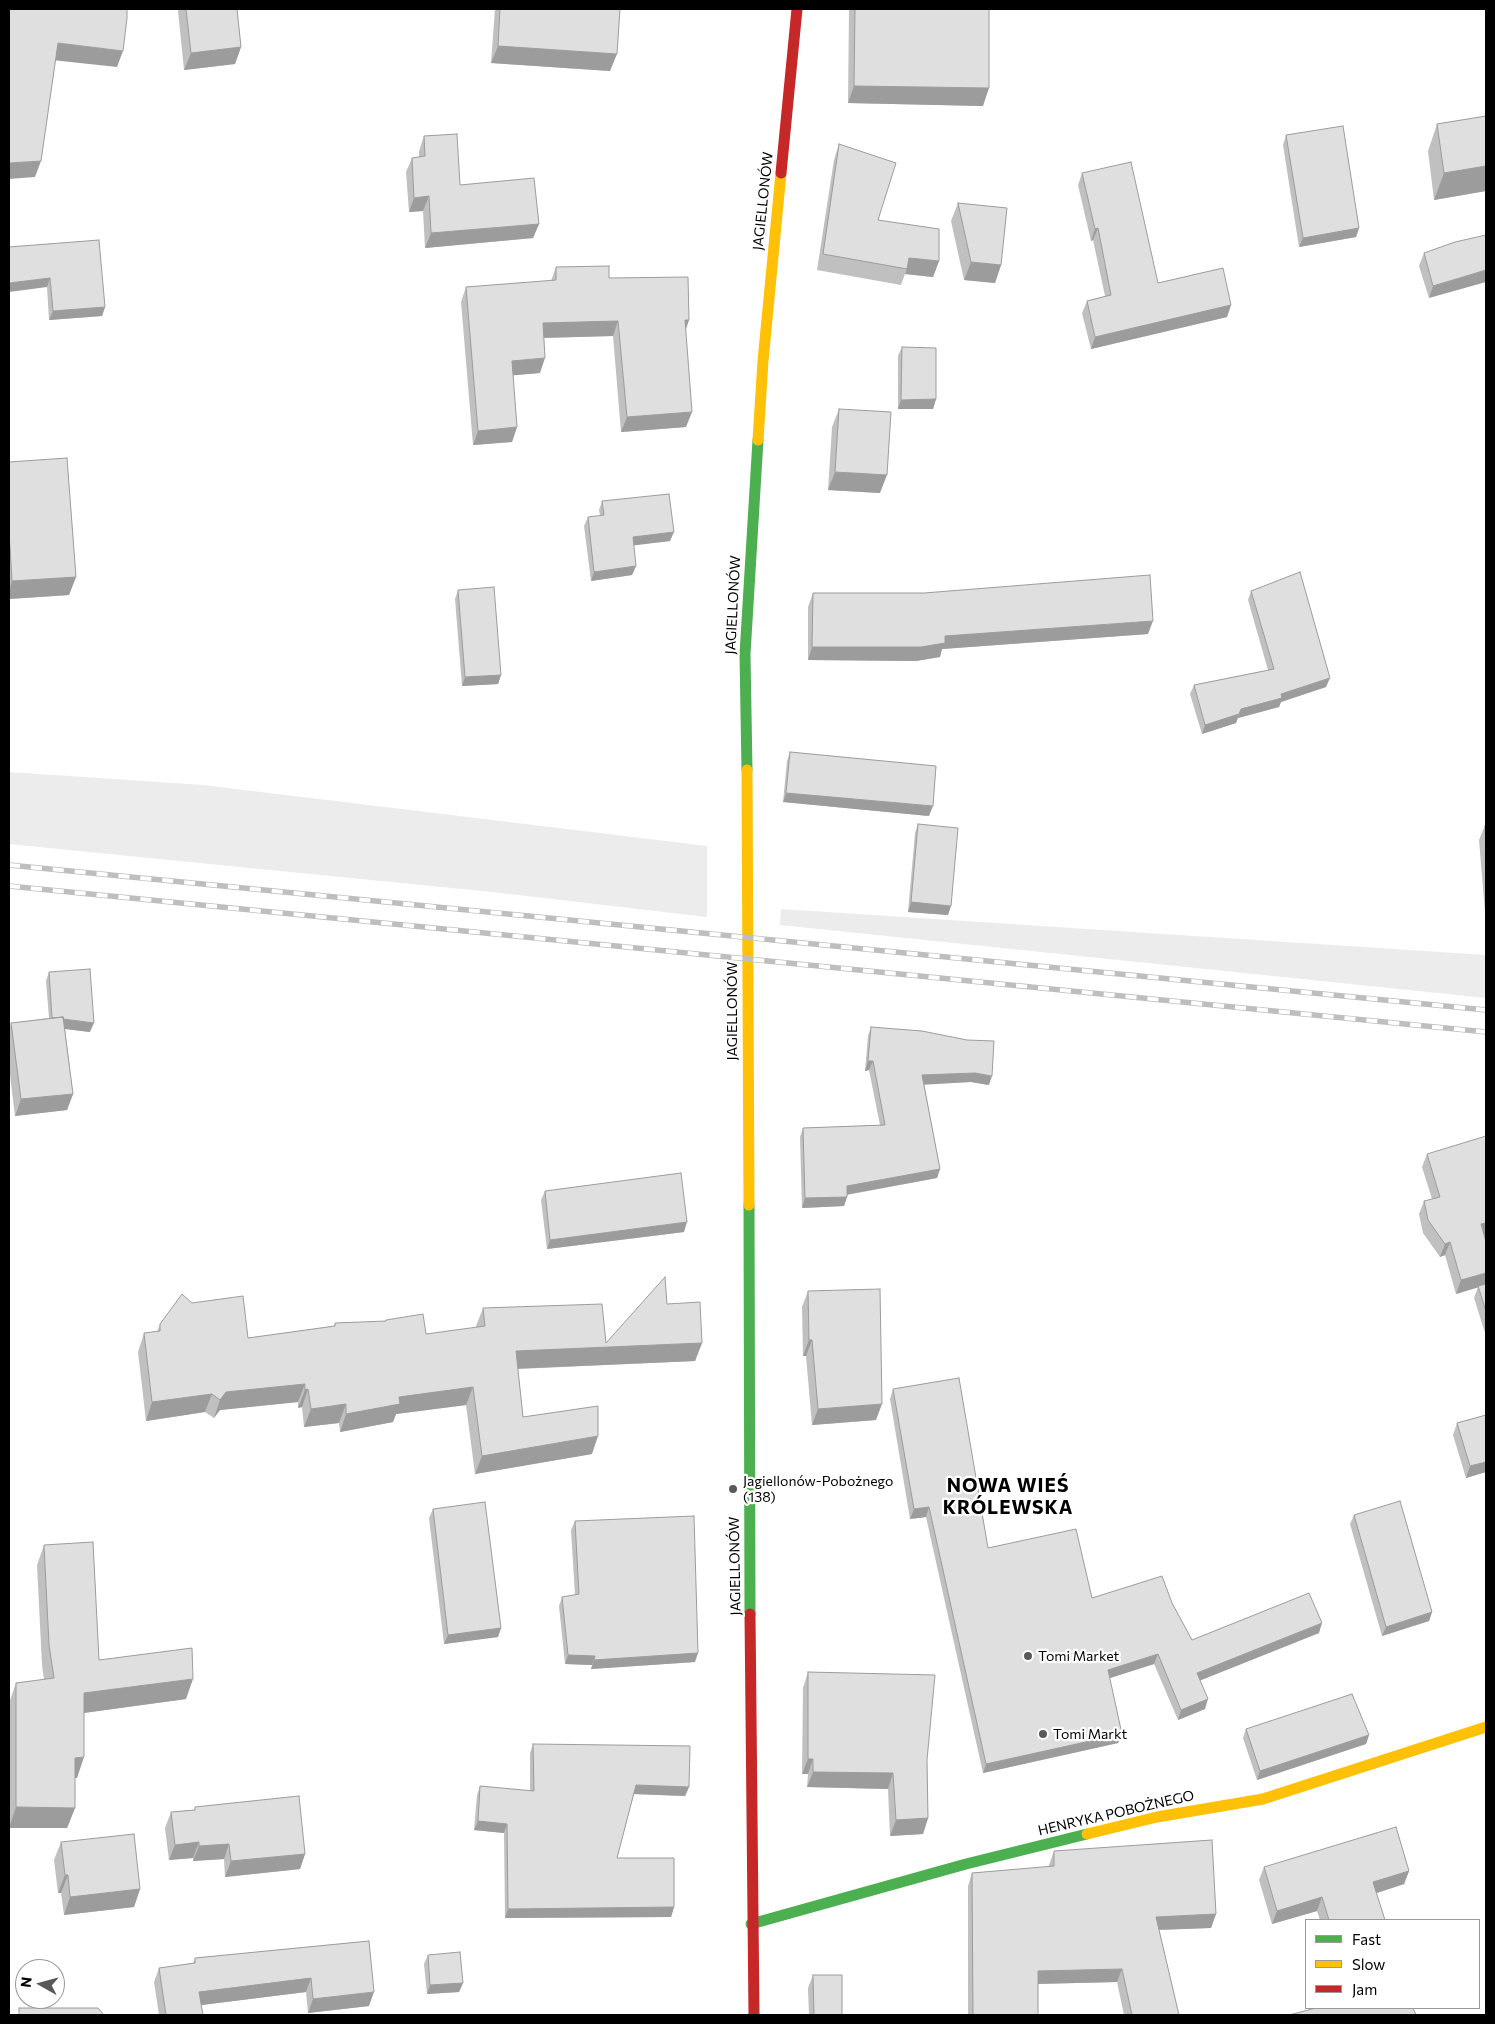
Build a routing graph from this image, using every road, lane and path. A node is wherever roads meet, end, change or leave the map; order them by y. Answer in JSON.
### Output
{"nodes":[{"id":1,"x":797,"y":9,"type":"edge"},
{"id":2,"x":1486,"y":1727,"type":"edge"},
{"id":3,"x":751,"y":1924,"type":"junction"},
{"id":4,"x":754,"y":2015,"type":"edge"}],
"edges":[{"from":1,"to":3,"type":"street","name":"JAGIELLONÓW"},
{"from":2,"to":3,"type":"street","name":"HENRYKA POBOŻNEGO"},
{"from":3,"to":4,"type":"street","name":"JAGIELLONÓW"}]}
